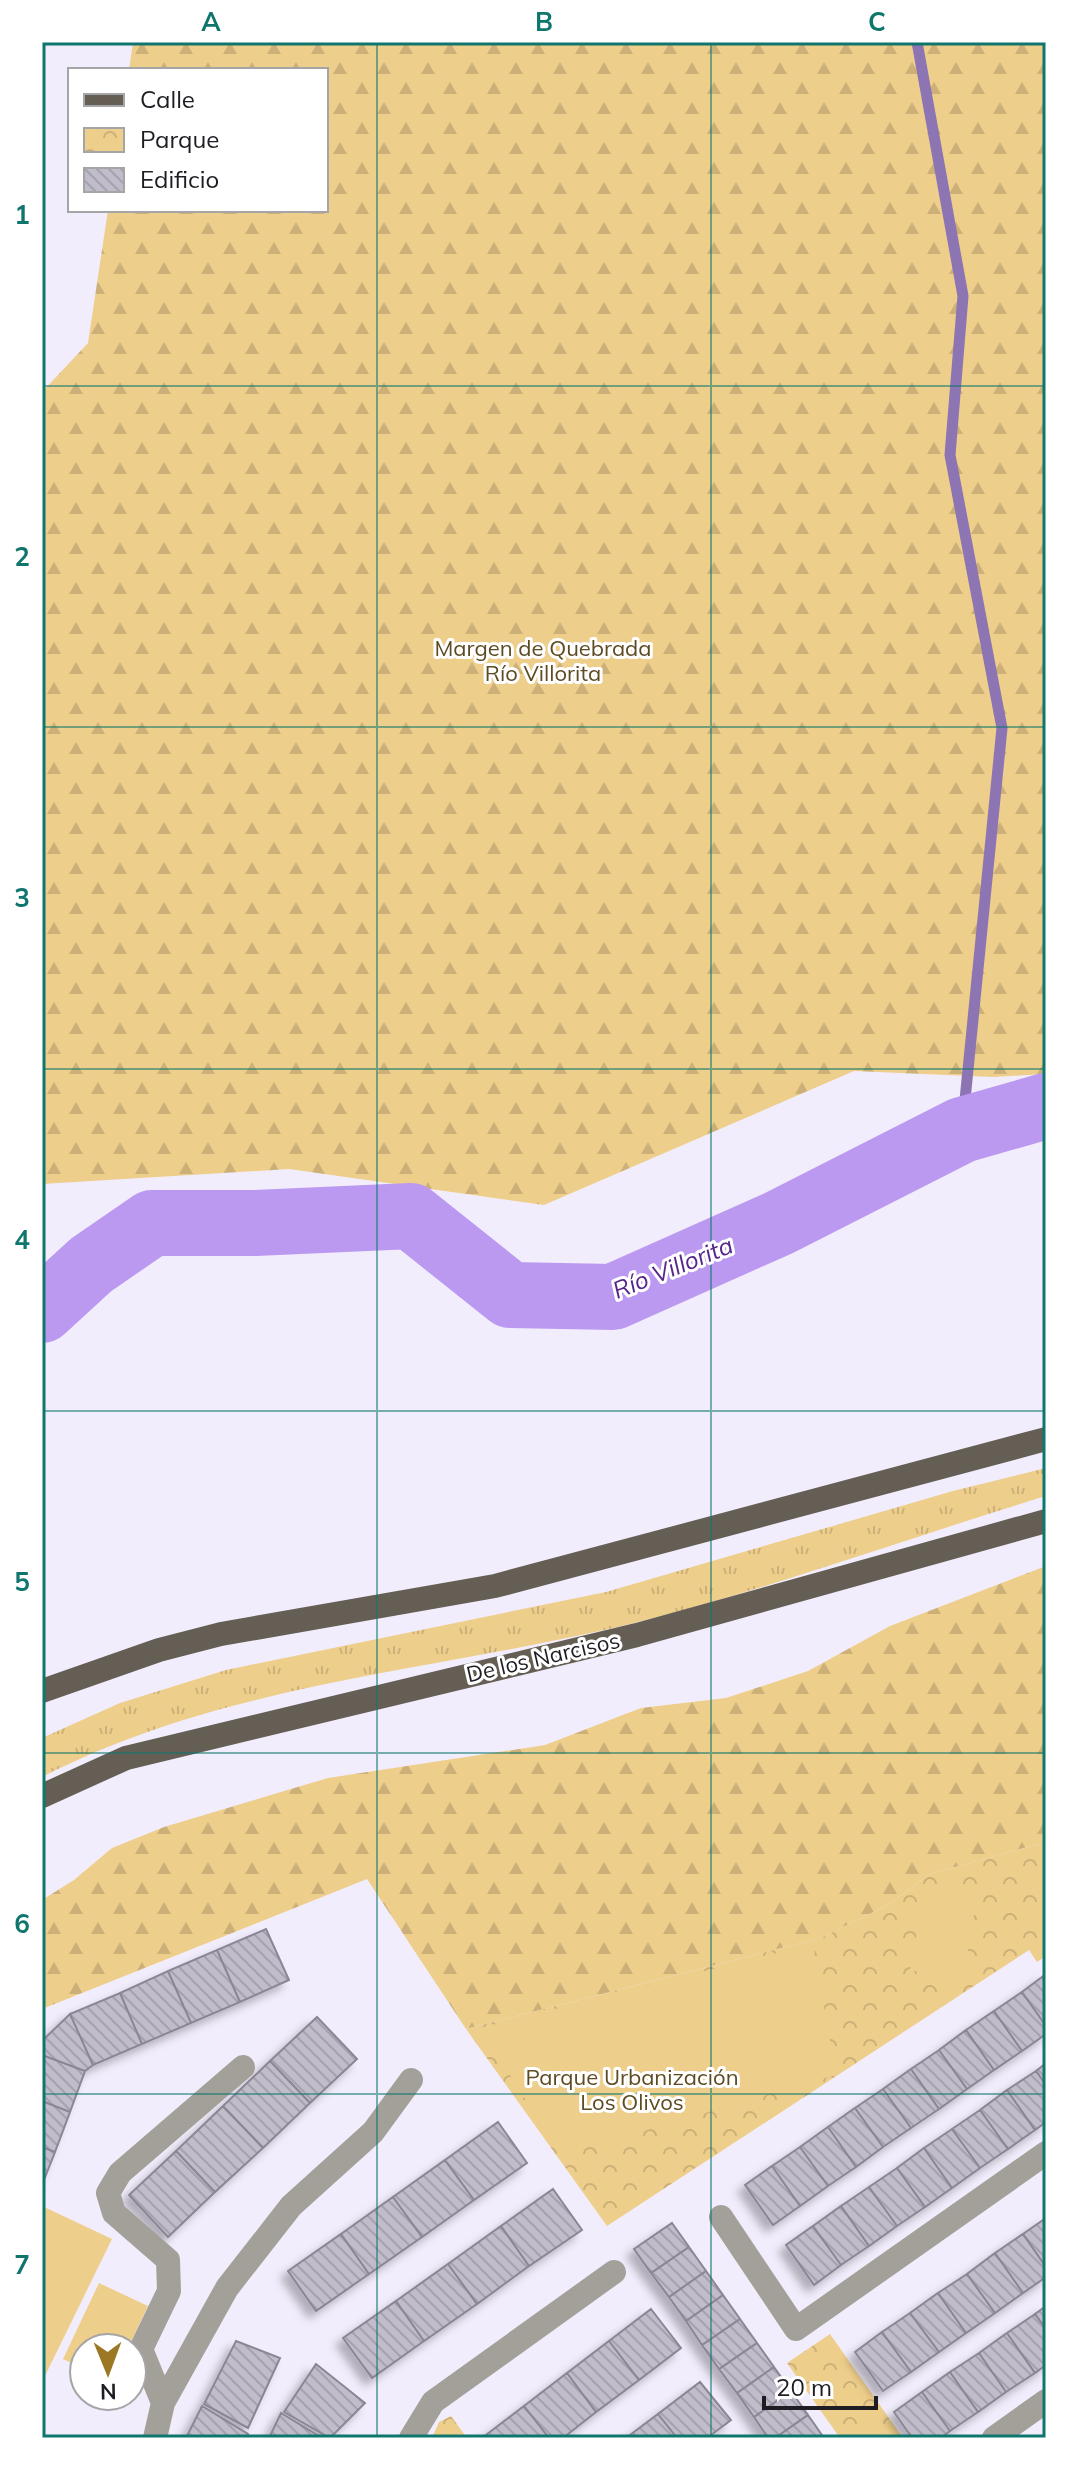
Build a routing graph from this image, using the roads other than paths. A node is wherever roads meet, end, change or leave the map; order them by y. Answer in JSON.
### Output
{"nodes":[{"id":1,"x":1046,"y":1439,"type":"edge"},
{"id":2,"x":1046,"y":1521,"type":"edge"},
{"id":3,"x":42,"y":1691,"type":"edge"},
{"id":4,"x":42,"y":1796,"type":"edge"},
{"id":5,"x":243,"y":2067,"type":"dead end"},
{"id":6,"x":411,"y":2080,"type":"dead end"},
{"id":7,"x":1046,"y":2153,"type":"edge"},
{"id":8,"x":721,"y":2217,"type":"dead end"},
{"id":9,"x":614,"y":2272,"type":"dead end"},
{"id":10,"x":1046,"y":2401,"type":"edge"},
{"id":11,"x":163,"y":2403,"type":"junction"},
{"id":12,"x":155,"y":2438,"type":"edge"},
{"id":13,"x":411,"y":2438,"type":"edge"},
{"id":14,"x":994,"y":2438,"type":"edge"}],
"edges":[{"from":1,"to":3,"type":"main road"},
{"from":2,"to":4,"type":"main road","name":"De los Narcisos"},
{"from":5,"to":11,"type":"street"},
{"from":6,"to":11,"type":"street"},
{"from":7,"to":8,"type":"street"},
{"from":9,"to":13,"type":"street"},
{"from":10,"to":14,"type":"street"},
{"from":11,"to":12,"type":"street"}]}
